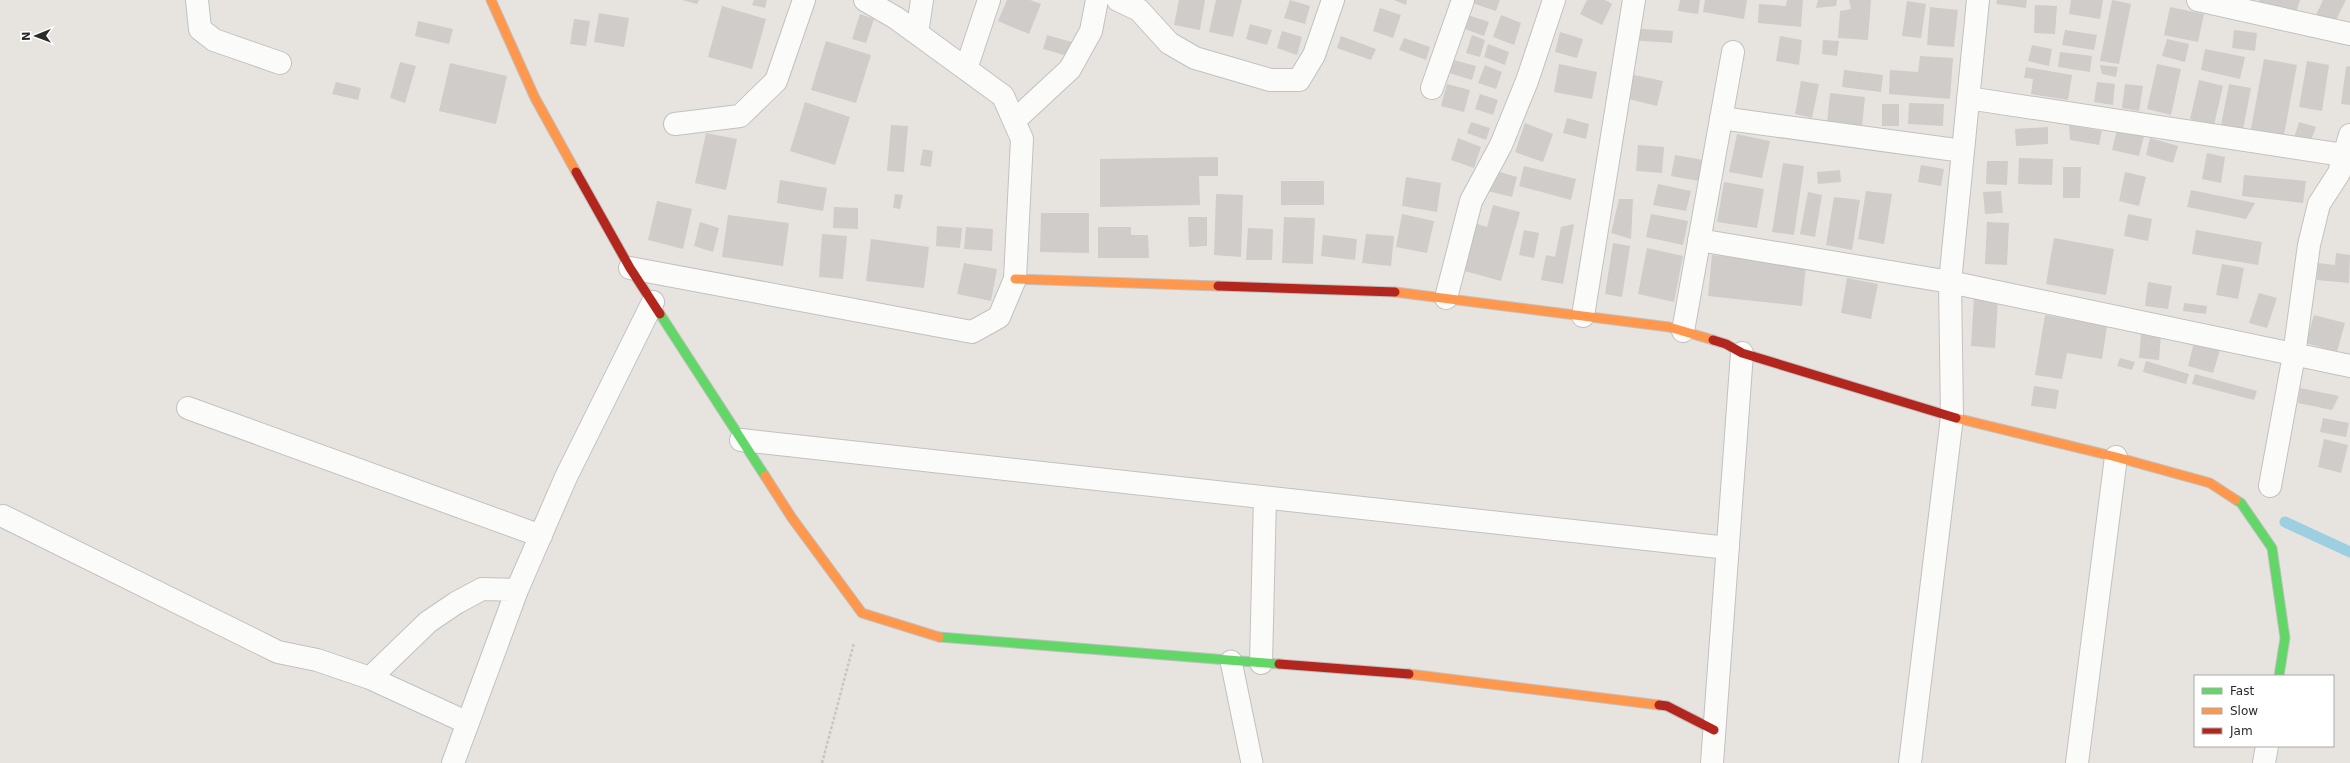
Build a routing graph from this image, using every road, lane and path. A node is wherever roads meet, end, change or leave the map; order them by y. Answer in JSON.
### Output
{"nodes":[{"id":1,"x":197,"y":0,"type":"edge"},
{"id":2,"x":491,"y":0,"type":"edge"},
{"id":3,"x":804,"y":0,"type":"edge"},
{"id":4,"x":865,"y":0,"type":"edge"},
{"id":5,"x":922,"y":0,"type":"edge"},
{"id":6,"x":989,"y":0,"type":"edge"},
{"id":7,"x":1097,"y":0,"type":"edge"},
{"id":8,"x":1118,"y":0,"type":"edge"},
{"id":9,"x":1333,"y":0,"type":"edge"},
{"id":10,"x":1463,"y":0,"type":"edge"},
{"id":11,"x":1554,"y":0,"type":"edge"},
{"id":12,"x":1634,"y":0,"type":"edge"},
{"id":13,"x":1978,"y":0,"type":"edge"},
{"id":14,"x":2198,"y":0,"type":"edge"},
{"id":15,"x":917,"y":33,"type":"junction"},
{"id":16,"x":2350,"y":34,"type":"edge"},
{"id":17,"x":1733,"y":52,"type":"dead end"},
{"id":18,"x":280,"y":63,"type":"dead end"},
{"id":19,"x":966,"y":69,"type":"junction"},
{"id":20,"x":1432,"y":88,"type":"dead end"},
{"id":21,"x":1968,"y":98,"type":"junction"},
{"id":22,"x":1721,"y":118,"type":"junction"},
{"id":23,"x":1014,"y":121,"type":"junction"},
{"id":24,"x":675,"y":124,"type":"dead end"},
{"id":25,"x":2349,"y":148,"type":"edge"},
{"id":26,"x":1963,"y":151,"type":"junction"},
{"id":27,"x":1699,"y":240,"type":"junction"},
{"id":28,"x":630,"y":268,"type":"junction"},
{"id":29,"x":1015,"y":279,"type":"junction"},
{"id":30,"x":1950,"y":282,"type":"junction"},
{"id":31,"x":1446,"y":298,"type":"junction"},
{"id":32,"x":653,"y":302,"type":"junction"},
{"id":33,"x":1583,"y":316,"type":"junction"},
{"id":34,"x":1683,"y":331,"type":"junction"},
{"id":35,"x":1742,"y":353,"type":"junction"},
{"id":36,"x":2294,"y":354,"type":"junction"},
{"id":37,"x":2350,"y":366,"type":"edge"},
{"id":38,"x":188,"y":408,"type":"dead end"},
{"id":39,"x":1952,"y":417,"type":"junction"},
{"id":40,"x":741,"y":440,"type":"junction"},
{"id":41,"x":2116,"y":457,"type":"junction"},
{"id":42,"x":2270,"y":486,"type":"dead end"},
{"id":43,"x":1265,"y":498,"type":"junction"},
{"id":44,"x":3,"y":516,"type":"dead end"},
{"id":45,"x":541,"y":536,"type":"junction"},
{"id":46,"x":1728,"y":548,"type":"junction"},
{"id":47,"x":517,"y":590,"type":"junction"},
{"id":48,"x":862,"y":613,"type":"junction"},
{"id":49,"x":1230,"y":661,"type":"junction"},
{"id":50,"x":1261,"y":663,"type":"junction"},
{"id":51,"x":2279,"y":675,"type":"edge"},
{"id":52,"x":370,"y":678,"type":"junction"},
{"id":53,"x":468,"y":722,"type":"junction"},
{"id":54,"x":1714,"y":730,"type":"junction"},
{"id":55,"x":2267,"y":747,"type":"edge"},
{"id":56,"x":453,"y":763,"type":"edge"},
{"id":57,"x":822,"y":763,"type":"edge"},
{"id":58,"x":1252,"y":763,"type":"edge"},
{"id":59,"x":1712,"y":763,"type":"edge"},
{"id":60,"x":1910,"y":763,"type":"edge"},
{"id":61,"x":2077,"y":763,"type":"edge"},
{"id":62,"x":2264,"y":763,"type":"edge"}],
"edges":[{"from":1,"to":18,"type":"street"},
{"from":2,"to":28,"type":"street"},
{"from":3,"to":24,"type":"street"},
{"from":4,"to":15,"type":"street"},
{"from":5,"to":15,"type":"street"},
{"from":6,"to":19,"type":"street"},
{"from":7,"to":23,"type":"street"},
{"from":8,"to":9,"type":"street"},
{"from":10,"to":20,"type":"street"},
{"from":11,"to":31,"type":"street"},
{"from":12,"to":33,"type":"street"},
{"from":13,"to":21,"type":"street"},
{"from":14,"to":16,"type":"street"},
{"from":15,"to":19,"type":"street"},
{"from":17,"to":22,"type":"street"},
{"from":19,"to":23,"type":"street"},
{"from":21,"to":25,"type":"street"},
{"from":21,"to":26,"type":"street"},
{"from":22,"to":26,"type":"street"},
{"from":22,"to":27,"type":"street"},
{"from":23,"to":29,"type":"street"},
{"from":25,"to":36,"type":"street"},
{"from":26,"to":30,"type":"street"},
{"from":27,"to":30,"type":"street"},
{"from":27,"to":34,"type":"street"},
{"from":28,"to":29,"type":"street"},
{"from":28,"to":32,"type":"street"},
{"from":29,"to":31,"type":"street"},
{"from":30,"to":36,"type":"street"},
{"from":30,"to":39,"type":"street"},
{"from":31,"to":33,"type":"street"},
{"from":32,"to":40,"type":"street"},
{"from":32,"to":45,"type":"street"},
{"from":33,"to":34,"type":"street"},
{"from":34,"to":35,"type":"street"},
{"from":35,"to":39,"type":"street"},
{"from":35,"to":46,"type":"street"},
{"from":36,"to":37,"type":"street"},
{"from":36,"to":42,"type":"street"},
{"from":38,"to":45,"type":"street"},
{"from":39,"to":41,"type":"street"},
{"from":39,"to":60,"type":"street"},
{"from":40,"to":43,"type":"street"},
{"from":40,"to":48,"type":"street"},
{"from":41,"to":51,"type":"street"},
{"from":41,"to":61,"type":"street"},
{"from":43,"to":46,"type":"street"},
{"from":43,"to":50,"type":"street"},
{"from":44,"to":52,"type":"street"},
{"from":45,"to":47,"type":"street"},
{"from":46,"to":54,"type":"street"},
{"from":47,"to":52,"type":"street"},
{"from":47,"to":53,"type":"street"},
{"from":48,"to":49,"type":"street"},
{"from":48,"to":57,"type":"path"},
{"from":49,"to":50,"type":"street"},
{"from":49,"to":58,"type":"lane"},
{"from":50,"to":54,"type":"street"},
{"from":52,"to":53,"type":"street"},
{"from":53,"to":56,"type":"street"},
{"from":54,"to":59,"type":"street"},
{"from":55,"to":62,"type":"street"}]}
